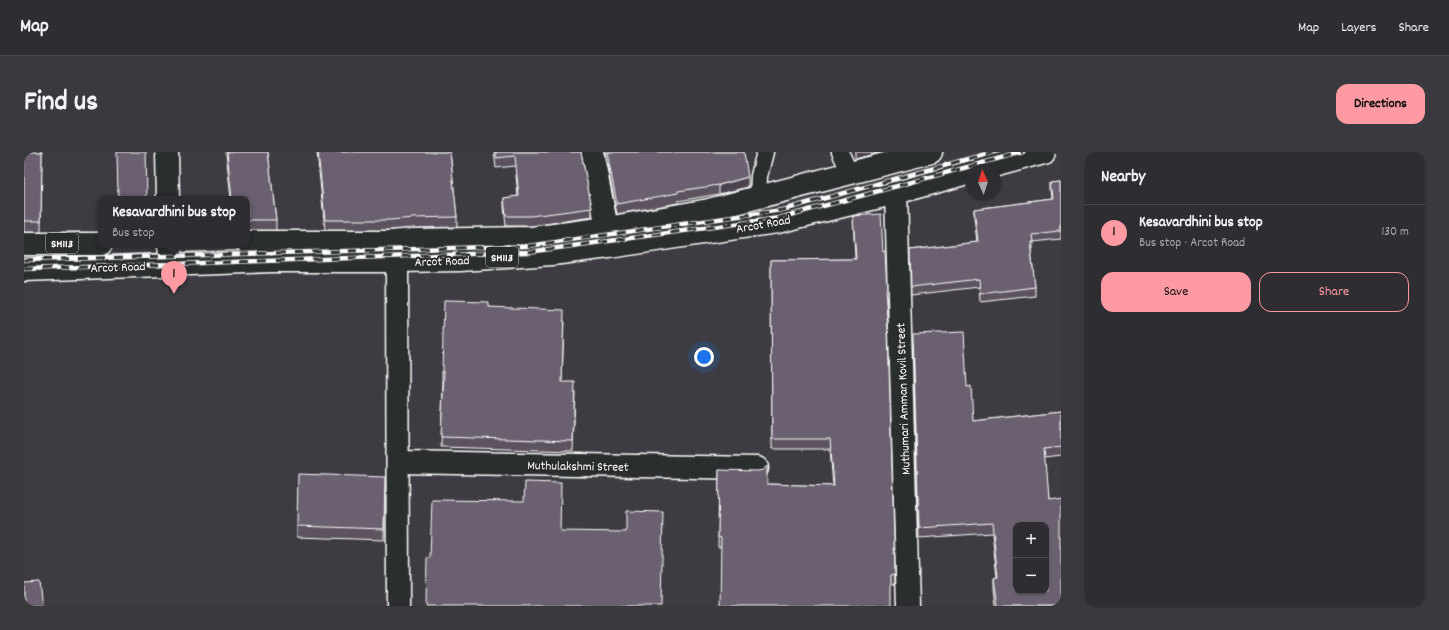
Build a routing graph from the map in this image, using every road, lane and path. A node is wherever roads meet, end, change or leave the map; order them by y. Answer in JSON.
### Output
{"nodes":[{"id":1,"x":167,"y":152,"type":"edge"},
{"id":2,"x":592,"y":152,"type":"edge"},
{"id":3,"x":765,"y":152,"type":"edge"},
{"id":4,"x":840,"y":152,"type":"edge"},
{"id":5,"x":931,"y":152,"type":"edge"},
{"id":6,"x":1045,"y":152,"type":"edge"},
{"id":7,"x":1001,"y":164,"type":"edge"},
{"id":8,"x":850,"y":173,"type":"junction"},
{"id":9,"x":965,"y":174,"type":"edge"},
{"id":10,"x":896,"y":193,"type":"junction"},
{"id":11,"x":168,"y":196,"type":"edge"},
{"id":12,"x":758,"y":197,"type":"junction"},
{"id":13,"x":607,"y":228,"type":"junction"},
{"id":14,"x":250,"y":242,"type":"edge"},
{"id":15,"x":24,"y":244,"type":"edge"},
{"id":16,"x":98,"y":244,"type":"edge"},
{"id":17,"x":170,"y":255,"type":"edge"},
{"id":18,"x":397,"y":261,"type":"junction"},
{"id":19,"x":24,"y":270,"type":"edge"},
{"id":20,"x":398,"y":462,"type":"junction"},
{"id":21,"x":757,"y":468,"type":"dead end"},
{"id":22,"x":398,"y":606,"type":"edge"},
{"id":23,"x":908,"y":606,"type":"edge"}],
"edges":[{"from":1,"to":11,"type":"main road"},
{"from":2,"to":13,"type":"main road"},
{"from":3,"to":12,"type":"lane"},
{"from":4,"to":8,"type":"lane"},
{"from":5,"to":8,"type":"main road","name":"Arcot Road","number":"SH113"},
{"from":6,"to":7,"type":"main road"},
{"from":8,"to":12,"type":"main road","name":"Arcot Road","number":"SH113"},
{"from":9,"to":10,"type":"main road","name":"Arcot Road","number":"SH113"},
{"from":10,"to":18,"type":"main road","name":"Arcot Road","number":"SH113"},
{"from":10,"to":23,"type":"main road","name":"Muthumari Amman Kovil Street"},
{"from":12,"to":13,"type":"main road","name":"Arcot Road","number":"SH113"},
{"from":13,"to":14,"type":"main road","name":"Arcot Road","number":"SH113"},
{"from":15,"to":16,"type":"main road","name":"Arcot Road","number":"SH113"},
{"from":17,"to":18,"type":"main road","name":"Arcot Road","number":"SH113"},
{"from":17,"to":19,"type":"main road","name":"Arcot Road","number":"SH113"},
{"from":18,"to":20,"type":"main road"},
{"from":20,"to":21,"type":"main road","name":"Muthulakshmi Street"},
{"from":20,"to":22,"type":"main road"}]}
